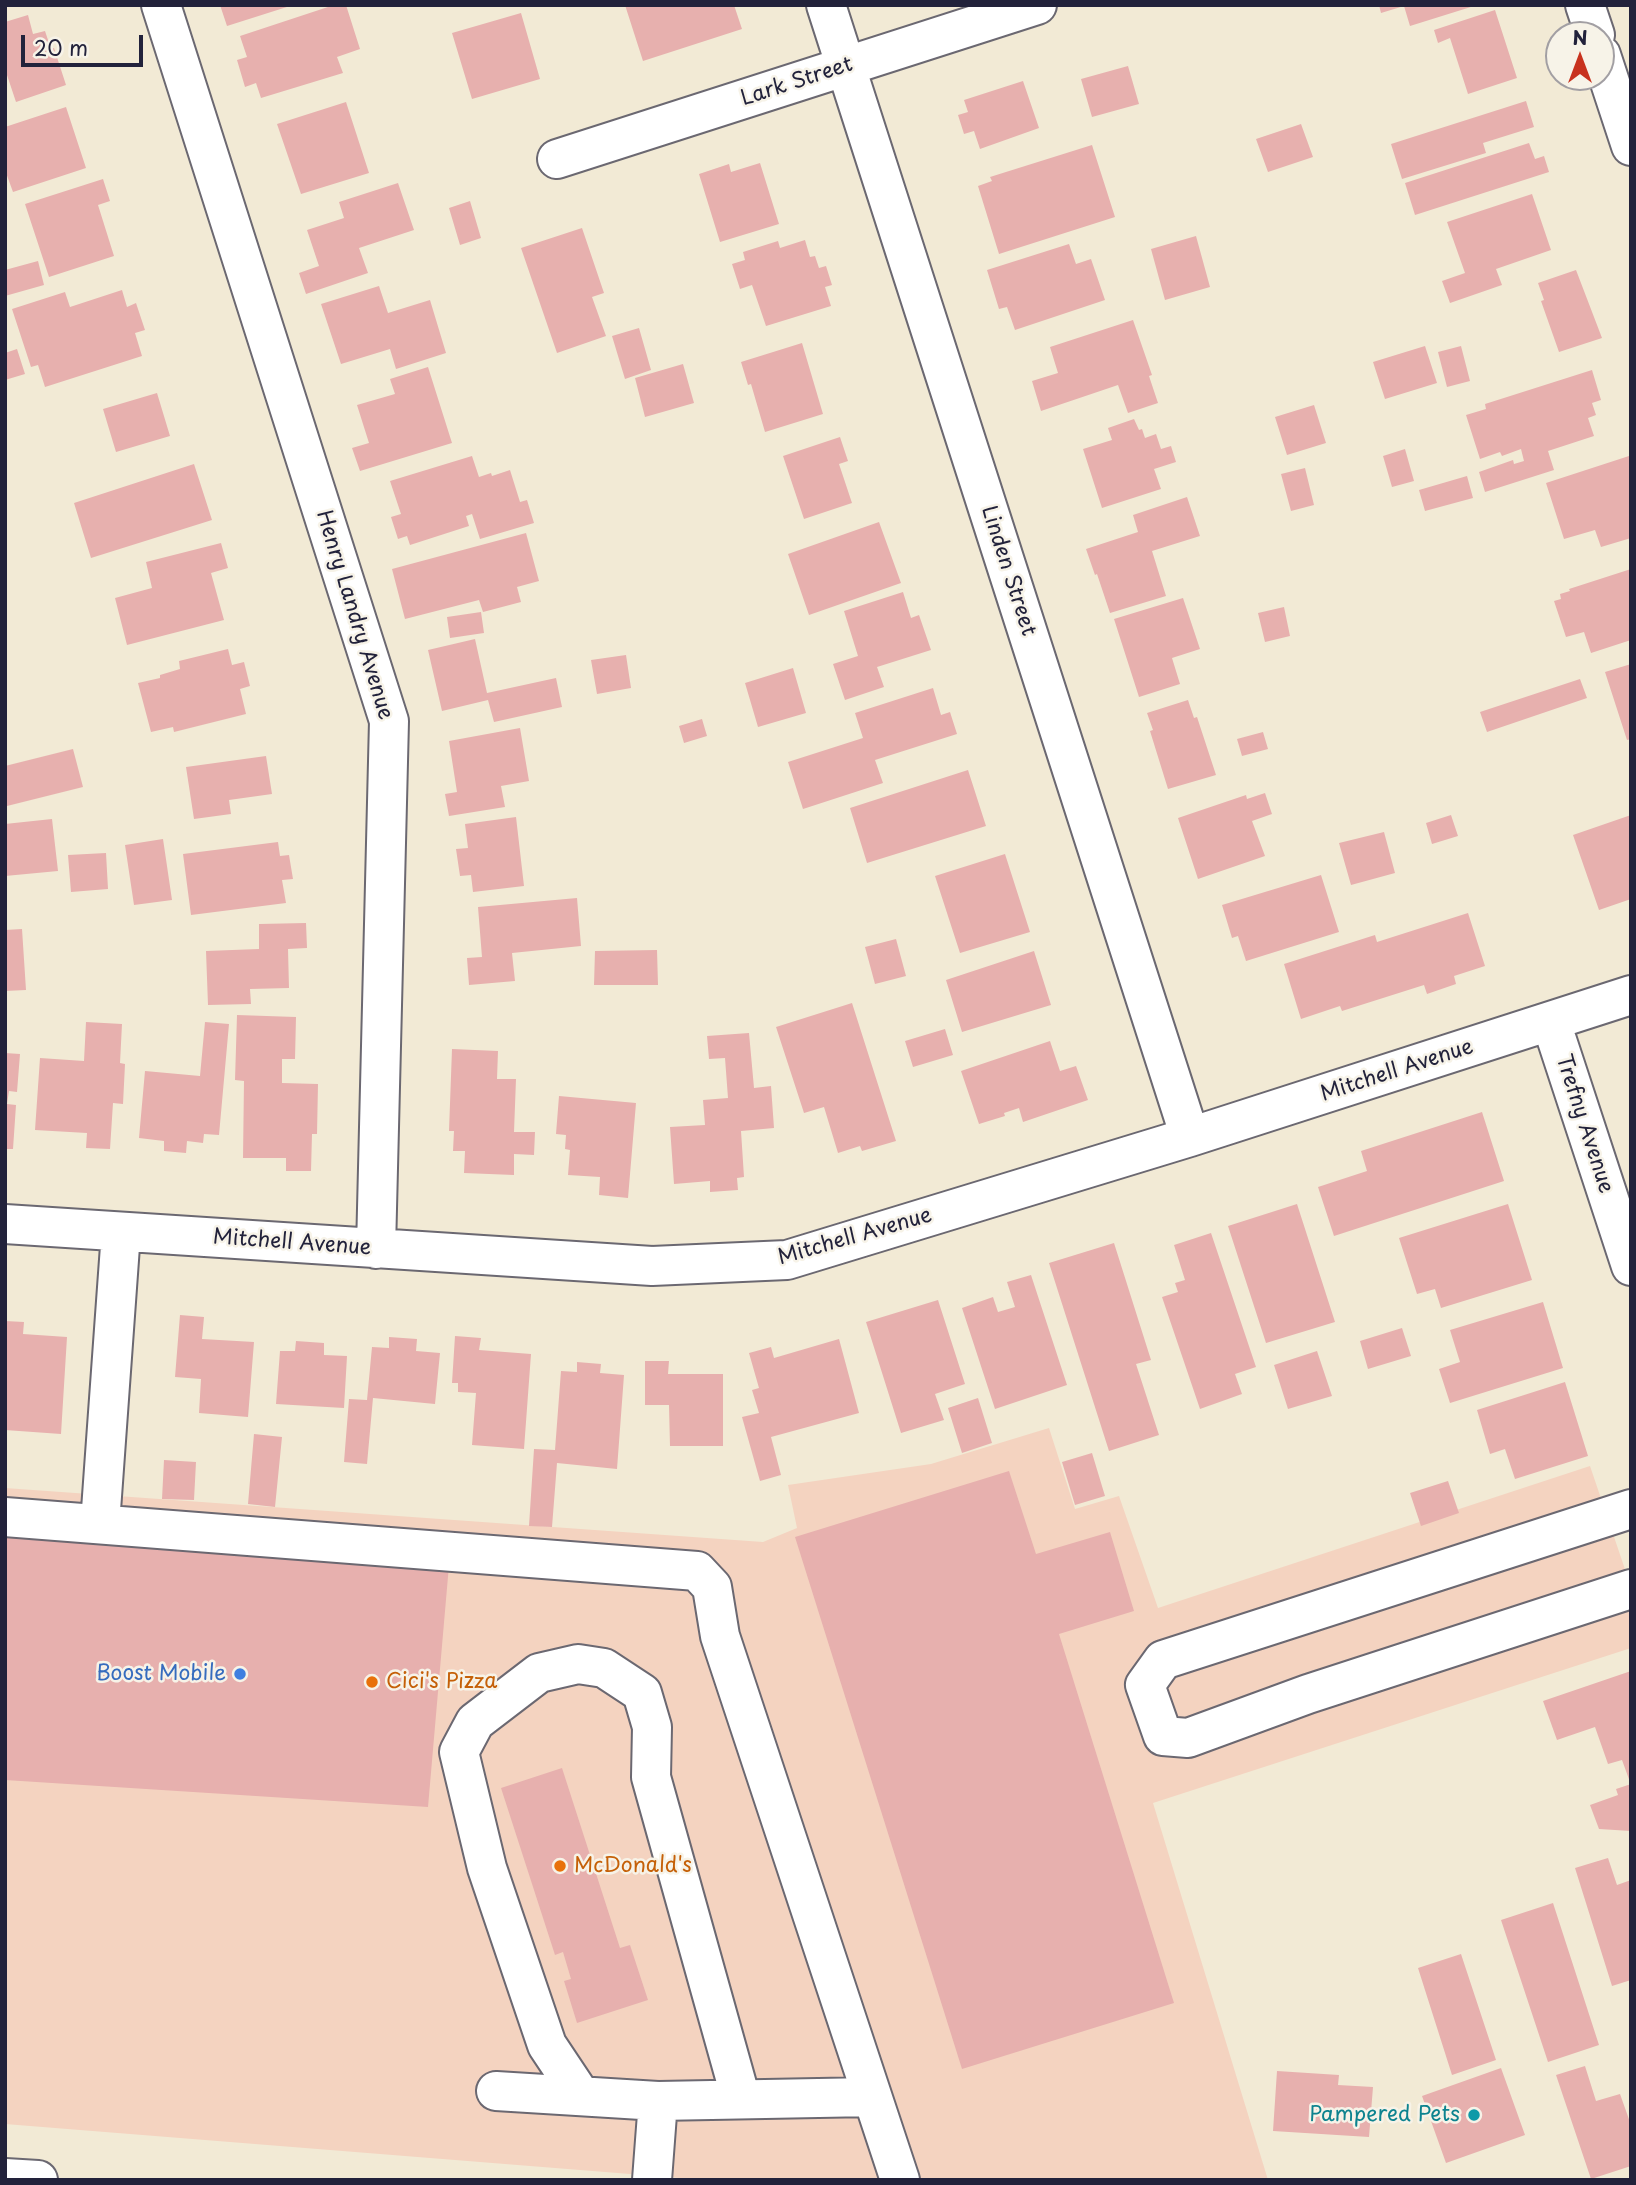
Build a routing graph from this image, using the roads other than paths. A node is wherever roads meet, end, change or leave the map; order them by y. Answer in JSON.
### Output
{"nodes":[{"id":1,"x":161,"y":5,"type":"edge"},
{"id":2,"x":826,"y":5,"type":"edge"},
{"id":3,"x":1037,"y":5,"type":"edge"},
{"id":4,"x":846,"y":66,"type":"junction"},
{"id":5,"x":1613,"y":91,"type":"edge"},
{"id":6,"x":1631,"y":146,"type":"edge"},
{"id":7,"x":557,"y":159,"type":"dead end"},
{"id":8,"x":1631,"y":995,"type":"edge"},
{"id":9,"x":1551,"y":1021,"type":"junction"},
{"id":10,"x":1189,"y":1137,"type":"junction"},
{"id":11,"x":5,"y":1224,"type":"edge"},
{"id":12,"x":121,"y":1232,"type":"junction"},
{"id":13,"x":376,"y":1249,"type":"junction"},
{"id":14,"x":1631,"y":1266,"type":"edge"},
{"id":15,"x":1631,"y":1509,"type":"edge"},
{"id":16,"x":5,"y":1517,"type":"edge"},
{"id":17,"x":100,"y":1524,"type":"junction"},
{"id":18,"x":1631,"y":1589,"type":"edge"},
{"id":19,"x":496,"y":2091,"type":"dead end"},
{"id":20,"x":581,"y":2096,"type":"junction"},
{"id":21,"x":872,"y":2097,"type":"junction"},
{"id":22,"x":741,"y":2099,"type":"junction"},
{"id":23,"x":658,"y":2101,"type":"junction"},
{"id":24,"x":5,"y":2178,"type":"edge"},
{"id":25,"x":38,"y":2180,"type":"edge"},
{"id":26,"x":652,"y":2180,"type":"edge"},
{"id":27,"x":900,"y":2180,"type":"edge"}],
"edges":[{"from":1,"to":13,"type":"main road","name":"Henry Landry Avenue"},
{"from":2,"to":4,"type":"main road","name":"Linden Street"},
{"from":3,"to":4,"type":"main road","name":"Lark Street"},
{"from":4,"to":7,"type":"main road","name":"Lark Street"},
{"from":4,"to":10,"type":"main road","name":"Linden Street"},
{"from":5,"to":6,"type":"main road"},
{"from":8,"to":9,"type":"main road","name":"Mitchell Avenue"},
{"from":9,"to":10,"type":"main road","name":"Mitchell Avenue"},
{"from":9,"to":14,"type":"main road","name":"Trefny Avenue"},
{"from":10,"to":13,"type":"main road","name":"Mitchell Avenue"},
{"from":11,"to":12,"type":"main road","name":"Mitchell Avenue"},
{"from":12,"to":13,"type":"main road","name":"Mitchell Avenue"},
{"from":12,"to":17,"type":"main road"},
{"from":15,"to":18,"type":"main road"},
{"from":16,"to":17,"type":"main road"},
{"from":17,"to":21,"type":"main road"},
{"from":19,"to":20,"type":"main road"},
{"from":20,"to":22,"type":"main road"},
{"from":20,"to":23,"type":"main road"},
{"from":21,"to":22,"type":"main road"},
{"from":21,"to":27,"type":"main road"},
{"from":22,"to":23,"type":"main road"},
{"from":23,"to":26,"type":"main road"},
{"from":24,"to":25,"type":"main road"}]}
